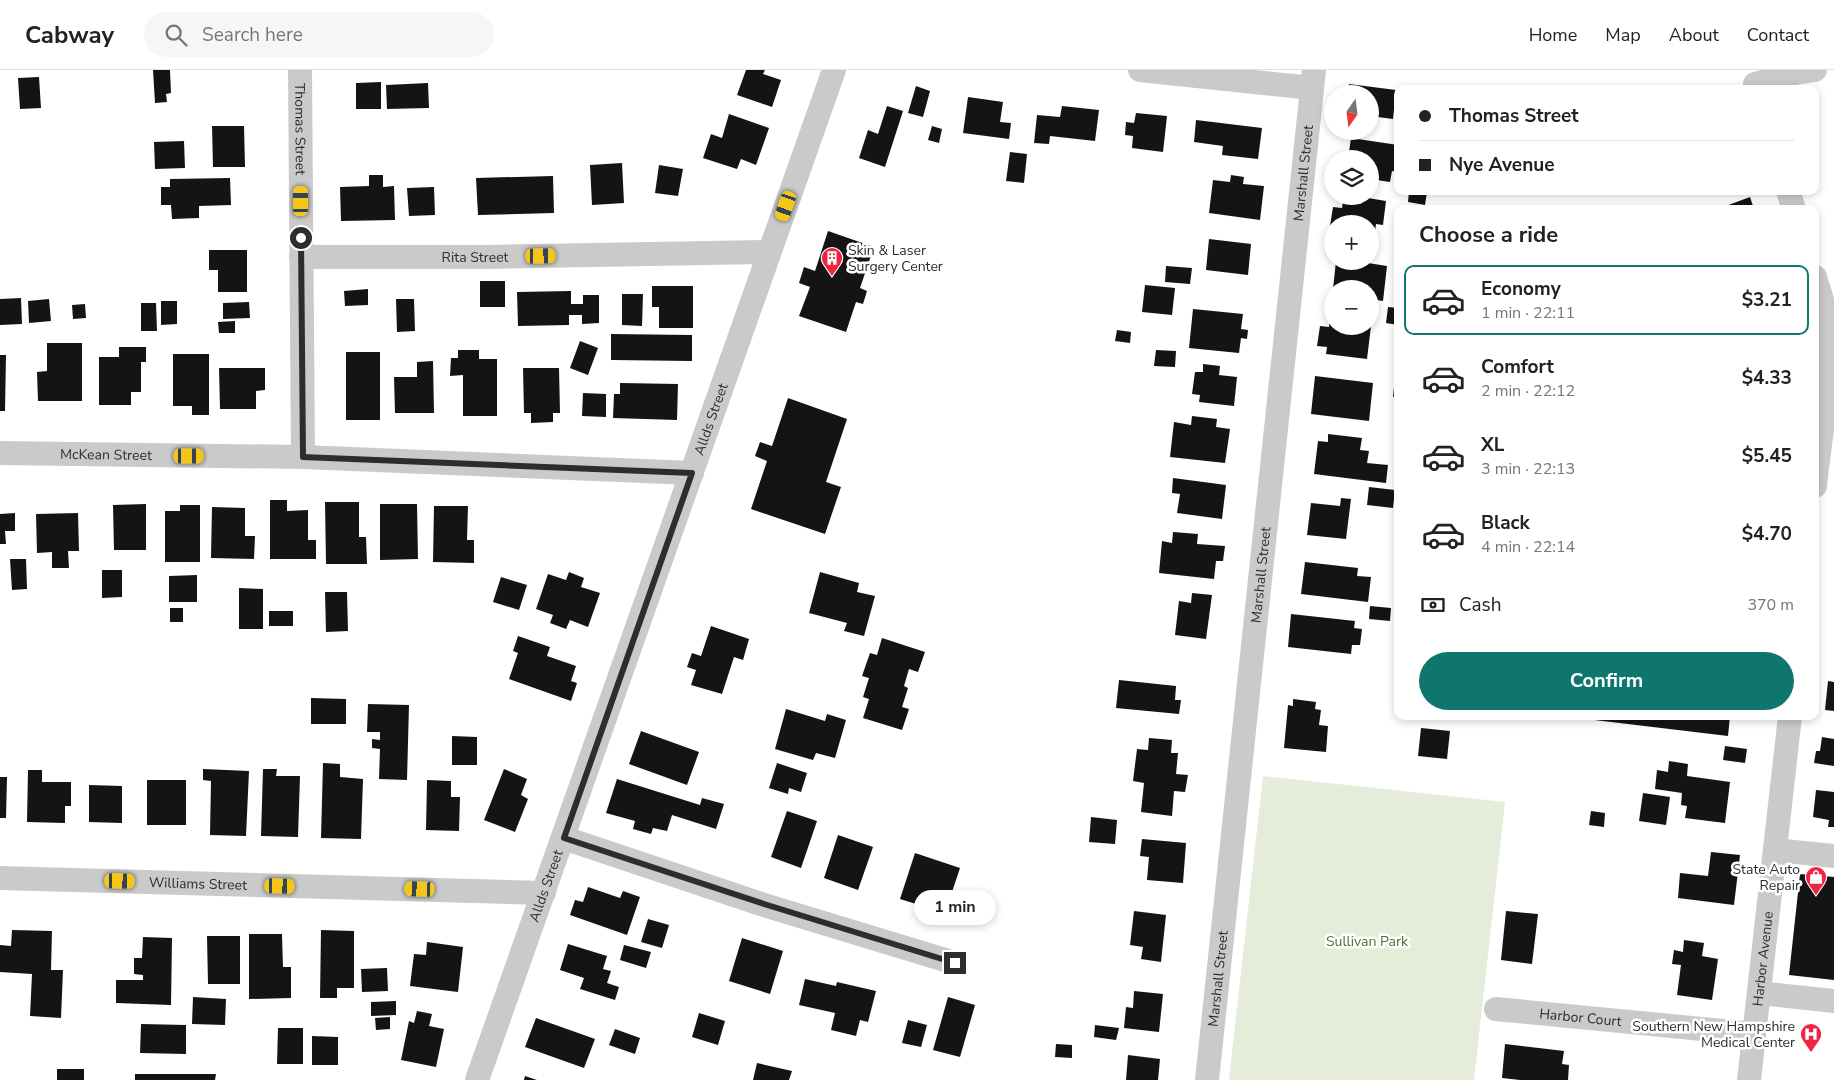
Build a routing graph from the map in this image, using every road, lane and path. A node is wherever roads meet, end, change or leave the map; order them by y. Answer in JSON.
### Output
{"nodes":[{"id":1,"x":300,"y":70,"type":"edge"},
{"id":2,"x":834,"y":70,"type":"edge"},
{"id":3,"x":1140,"y":70,"type":"edge"},
{"id":4,"x":1815,"y":70,"type":"edge"},
{"id":5,"x":1313,"y":79,"type":"edge"},
{"id":6,"x":1754,"y":81,"type":"edge"},
{"id":7,"x":769,"y":252,"type":"junction"},
{"id":8,"x":301,"y":257,"type":"junction"},
{"id":9,"x":1819,"y":291,"type":"edge"},
{"id":10,"x":1819,"y":451,"type":"edge"},
{"id":11,"x":0,"y":453,"type":"edge"},
{"id":12,"x":303,"y":457,"type":"junction"},
{"id":13,"x":692,"y":473,"type":"junction"},
{"id":14,"x":1790,"y":720,"type":"edge"},
{"id":15,"x":564,"y":838,"type":"junction"},
{"id":16,"x":1775,"y":850,"type":"junction"},
{"id":17,"x":1834,"y":856,"type":"edge"},
{"id":18,"x":0,"y":878,"type":"edge"},
{"id":19,"x":544,"y":893,"type":"junction"},
{"id":20,"x":955,"y":963,"type":"dead end"},
{"id":21,"x":1759,"y":993,"type":"junction"},
{"id":22,"x":1834,"y":1001,"type":"edge"},
{"id":23,"x":1496,"y":1009,"type":"dead end"},
{"id":24,"x":1754,"y":1034,"type":"junction"},
{"id":25,"x":477,"y":1080,"type":"edge"},
{"id":26,"x":1207,"y":1080,"type":"edge"},
{"id":27,"x":1749,"y":1080,"type":"edge"}],
"edges":[{"from":1,"to":8,"type":"street","name":"Thomas Street"},
{"from":2,"to":7,"type":"street","name":"Allds Street"},
{"from":3,"to":5,"type":"street"},
{"from":4,"to":6,"type":"street"},
{"from":5,"to":26,"type":"street","name":"Marshall Street"},
{"from":7,"to":8,"type":"street","name":"Rita Street"},
{"from":7,"to":13,"type":"street","name":"Allds Street"},
{"from":8,"to":12,"type":"street","name":"Thomas Street"},
{"from":9,"to":10,"type":"street"},
{"from":11,"to":12,"type":"street","name":"McKean Street"},
{"from":12,"to":13,"type":"street","name":"McKean Street"},
{"from":13,"to":15,"type":"street","name":"Allds Street"},
{"from":14,"to":16,"type":"street","name":"Harbor Avenue"},
{"from":15,"to":19,"type":"street","name":"Allds Street"},
{"from":15,"to":20,"type":"street"},
{"from":16,"to":17,"type":"street"},
{"from":16,"to":21,"type":"street","name":"Harbor Avenue"},
{"from":18,"to":19,"type":"street","name":"Williams Street"},
{"from":19,"to":25,"type":"street","name":"Allds Street"},
{"from":21,"to":22,"type":"street"},
{"from":21,"to":24,"type":"street","name":"Harbor Avenue"},
{"from":23,"to":24,"type":"street","name":"Harbor Court"},
{"from":24,"to":27,"type":"street","name":"Harbor Avenue"}]}
